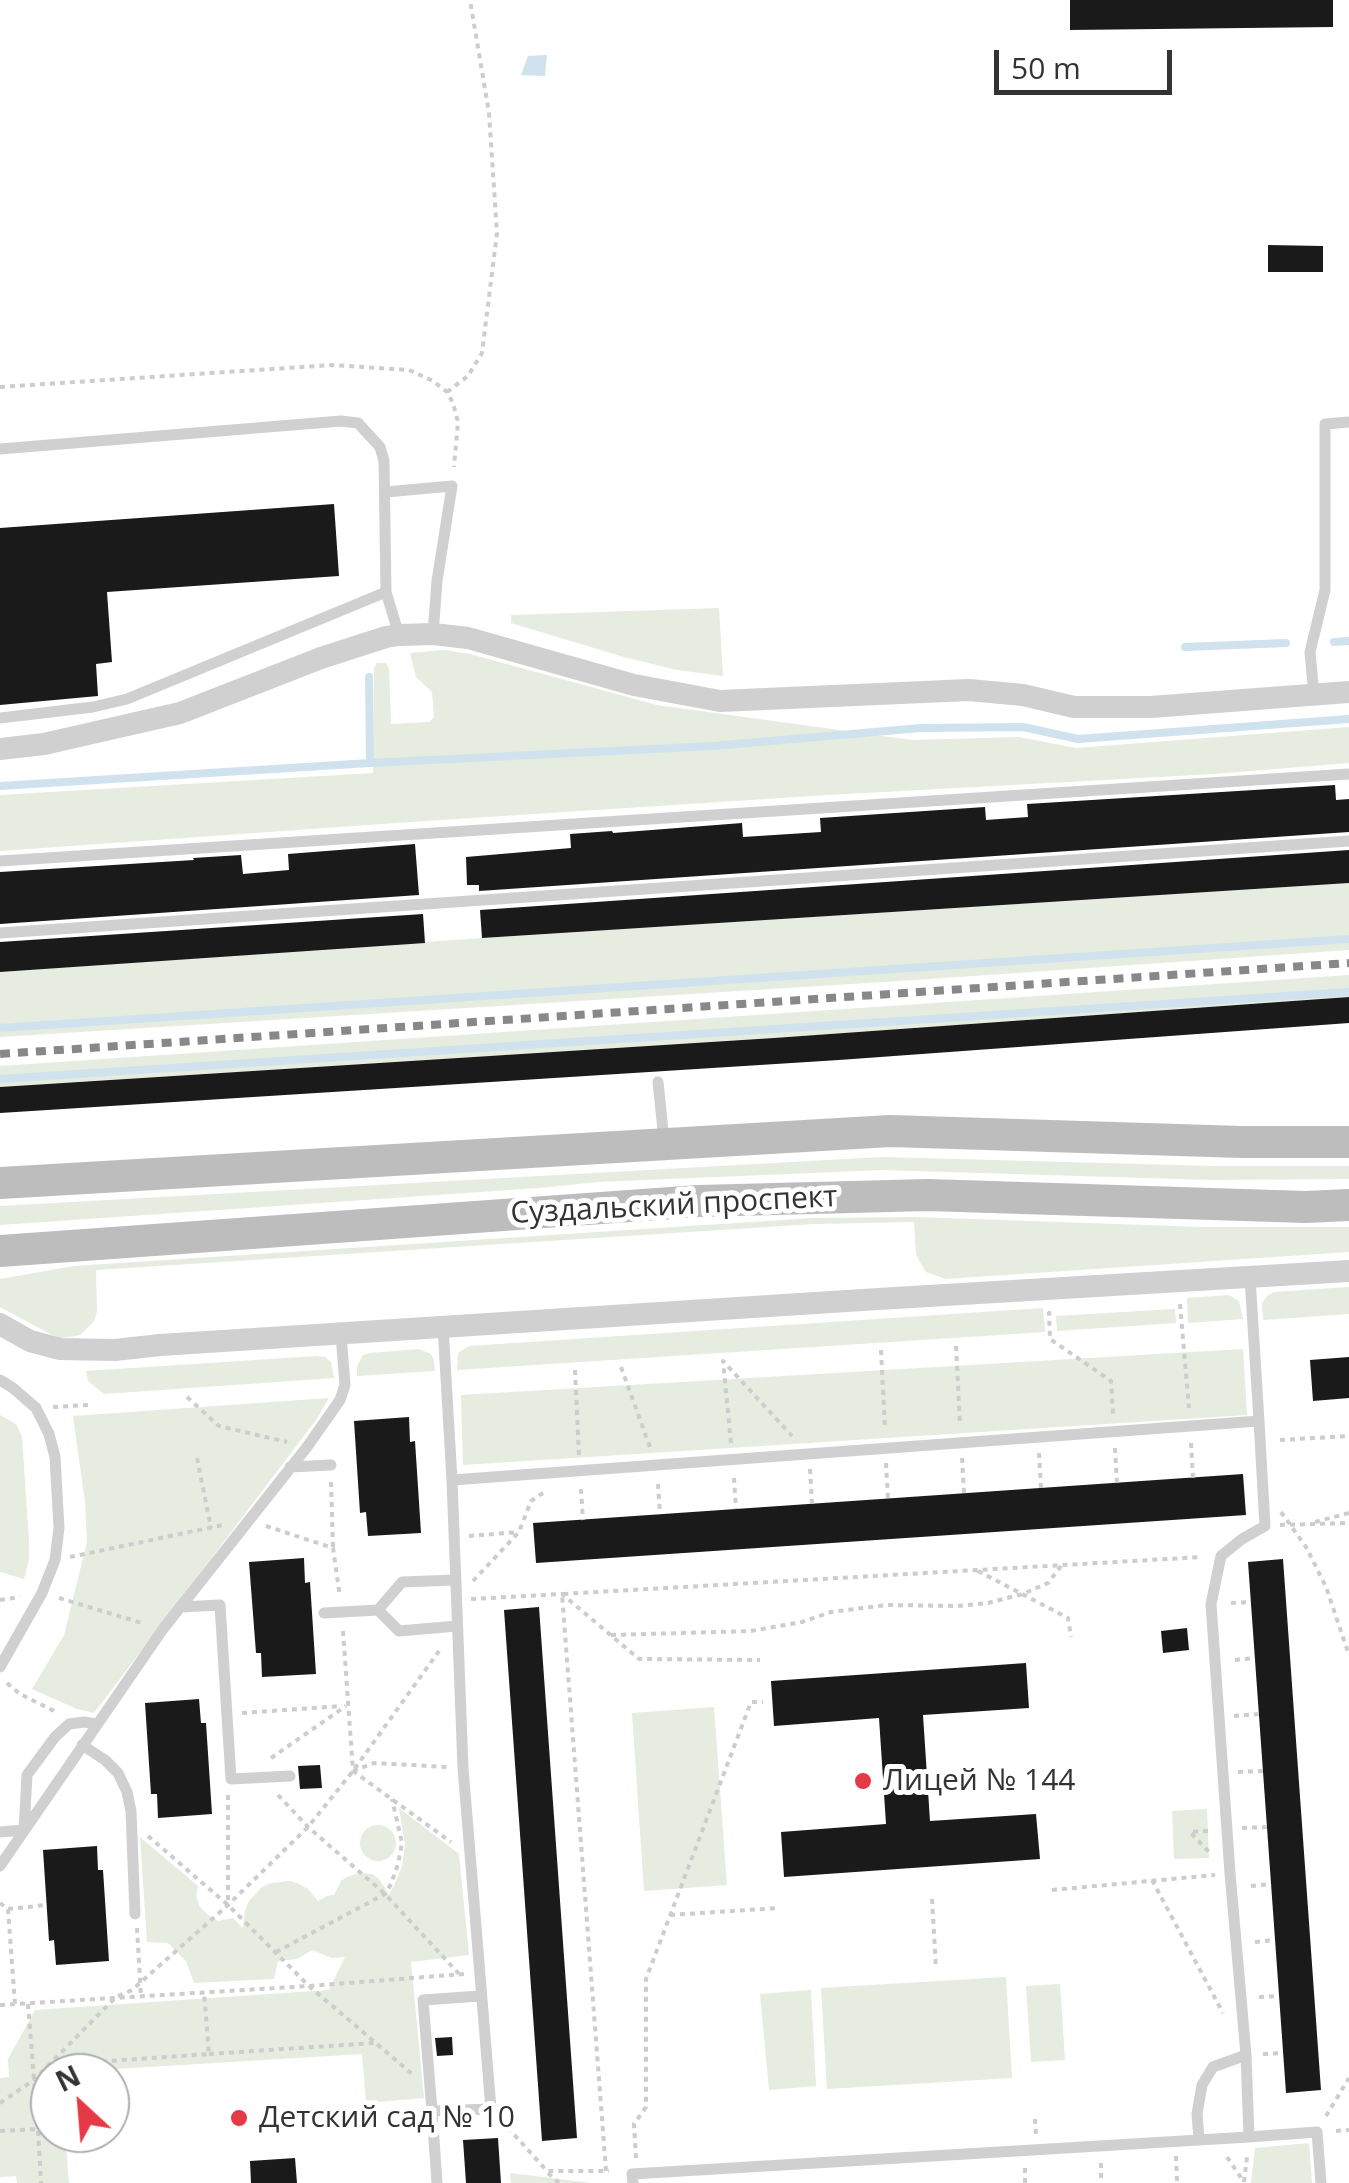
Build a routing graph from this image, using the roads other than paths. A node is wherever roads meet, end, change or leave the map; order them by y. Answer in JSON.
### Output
{"nodes":[{"id":1,"x":1349,"y":422,"type":"edge"},
{"id":2,"x":0,"y":449,"type":"edge"},
{"id":3,"x":386,"y":492,"type":"junction"},
{"id":4,"x":386,"y":592,"type":"junction"},
{"id":5,"x":433,"y":634,"type":"junction"},
{"id":6,"x":399,"y":635,"type":"junction"},
{"id":7,"x":1349,"y":692,"type":"edge"},
{"id":8,"x":1314,"y":695,"type":"junction"},
{"id":9,"x":0,"y":718,"type":"edge"},
{"id":10,"x":0,"y":749,"type":"edge"},
{"id":11,"x":1349,"y":774,"type":"edge"},
{"id":12,"x":1349,"y":841,"type":"edge"},
{"id":13,"x":0,"y":861,"type":"edge"},
{"id":14,"x":0,"y":933,"type":"edge"},
{"id":15,"x":658,"y":1082,"type":"dead end"},
{"id":16,"x":1349,"y":1142,"type":"edge"},
{"id":17,"x":664,"y":1144,"type":"junction"},
{"id":18,"x":0,"y":1183,"type":"edge"},
{"id":19,"x":1349,"y":1205,"type":"edge"},
{"id":20,"x":0,"y":1252,"type":"edge"},
{"id":21,"x":1349,"y":1272,"type":"edge"},
{"id":22,"x":1250,"y":1278,"type":"junction"},
{"id":23,"x":0,"y":1324,"type":"edge"},
{"id":24,"x":442,"y":1327,"type":"junction"},
{"id":25,"x":342,"y":1334,"type":"junction"},
{"id":26,"x":0,"y":1380,"type":"edge"},
{"id":27,"x":1259,"y":1421,"type":"junction"},
{"id":28,"x":331,"y":1465,"type":"road end"},
{"id":29,"x":290,"y":1467,"type":"junction"},
{"id":30,"x":452,"y":1480,"type":"junction"},
{"id":31,"x":455,"y":1580,"type":"junction"},
{"id":32,"x":180,"y":1607,"type":"junction"},
{"id":33,"x":378,"y":1610,"type":"junction"},
{"id":34,"x":324,"y":1613,"type":"dead end"},
{"id":35,"x":457,"y":1626,"type":"junction"},
{"id":36,"x":0,"y":1666,"type":"edge"},
{"id":37,"x":97,"y":1724,"type":"junction"},
{"id":38,"x":82,"y":1746,"type":"junction"},
{"id":39,"x":290,"y":1776,"type":"dead end"},
{"id":40,"x":24,"y":1830,"type":"junction"},
{"id":41,"x":0,"y":1832,"type":"edge"},
{"id":42,"x":0,"y":1866,"type":"edge"},
{"id":43,"x":136,"y":1914,"type":"road end"},
{"id":44,"x":480,"y":1996,"type":"junction"},
{"id":45,"x":1246,"y":2056,"type":"junction"},
{"id":46,"x":432,"y":2111,"type":"junction"},
{"id":47,"x":1249,"y":2137,"type":"junction"},
{"id":48,"x":1199,"y":2139,"type":"junction"},
{"id":49,"x":633,"y":2178,"type":"edge"},
{"id":50,"x":437,"y":2183,"type":"edge"},
{"id":51,"x":1321,"y":2183,"type":"edge"}],
"edges":[{"from":1,"to":8,"type":"lane"},
{"from":2,"to":3,"type":"lane"},
{"from":3,"to":4,"type":"lane"},
{"from":3,"to":5,"type":"lane"},
{"from":4,"to":6,"type":"lane"},
{"from":4,"to":9,"type":"lane"},
{"from":5,"to":6,"type":"street"},
{"from":5,"to":8,"type":"street"},
{"from":6,"to":10,"type":"street"},
{"from":7,"to":8,"type":"street"},
{"from":11,"to":13,"type":"lane"},
{"from":12,"to":14,"type":"lane"},
{"from":15,"to":17,"type":"lane"},
{"from":16,"to":17,"type":"main road","name":"Суздальский проспект"},
{"from":17,"to":18,"type":"main road","name":"Суздальский проспект"},
{"from":19,"to":20,"type":"main road","name":"Суздальский проспект"},
{"from":21,"to":22,"type":"street"},
{"from":22,"to":24,"type":"street"},
{"from":22,"to":27,"type":"lane"},
{"from":23,"to":25,"type":"street"},
{"from":24,"to":25,"type":"street"},
{"from":24,"to":30,"type":"lane"},
{"from":25,"to":29,"type":"lane"},
{"from":26,"to":36,"type":"lane"},
{"from":27,"to":30,"type":"lane"},
{"from":27,"to":45,"type":"lane"},
{"from":28,"to":29,"type":"lane"},
{"from":29,"to":32,"type":"lane"},
{"from":30,"to":31,"type":"lane"},
{"from":31,"to":33,"type":"lane"},
{"from":31,"to":35,"type":"lane"},
{"from":32,"to":37,"type":"lane"},
{"from":32,"to":39,"type":"lane"},
{"from":33,"to":34,"type":"lane"},
{"from":33,"to":35,"type":"lane"},
{"from":35,"to":44,"type":"lane"},
{"from":37,"to":38,"type":"lane"},
{"from":37,"to":40,"type":"lane"},
{"from":38,"to":40,"type":"lane"},
{"from":38,"to":43,"type":"lane"},
{"from":40,"to":41,"type":"lane"},
{"from":40,"to":42,"type":"lane"},
{"from":44,"to":46,"type":"lane"},
{"from":44,"to":46,"type":"lane"},
{"from":45,"to":47,"type":"lane"},
{"from":45,"to":48,"type":"lane"},
{"from":46,"to":50,"type":"lane"},
{"from":47,"to":48,"type":"lane"},
{"from":47,"to":51,"type":"lane"},
{"from":48,"to":49,"type":"lane"}]}
